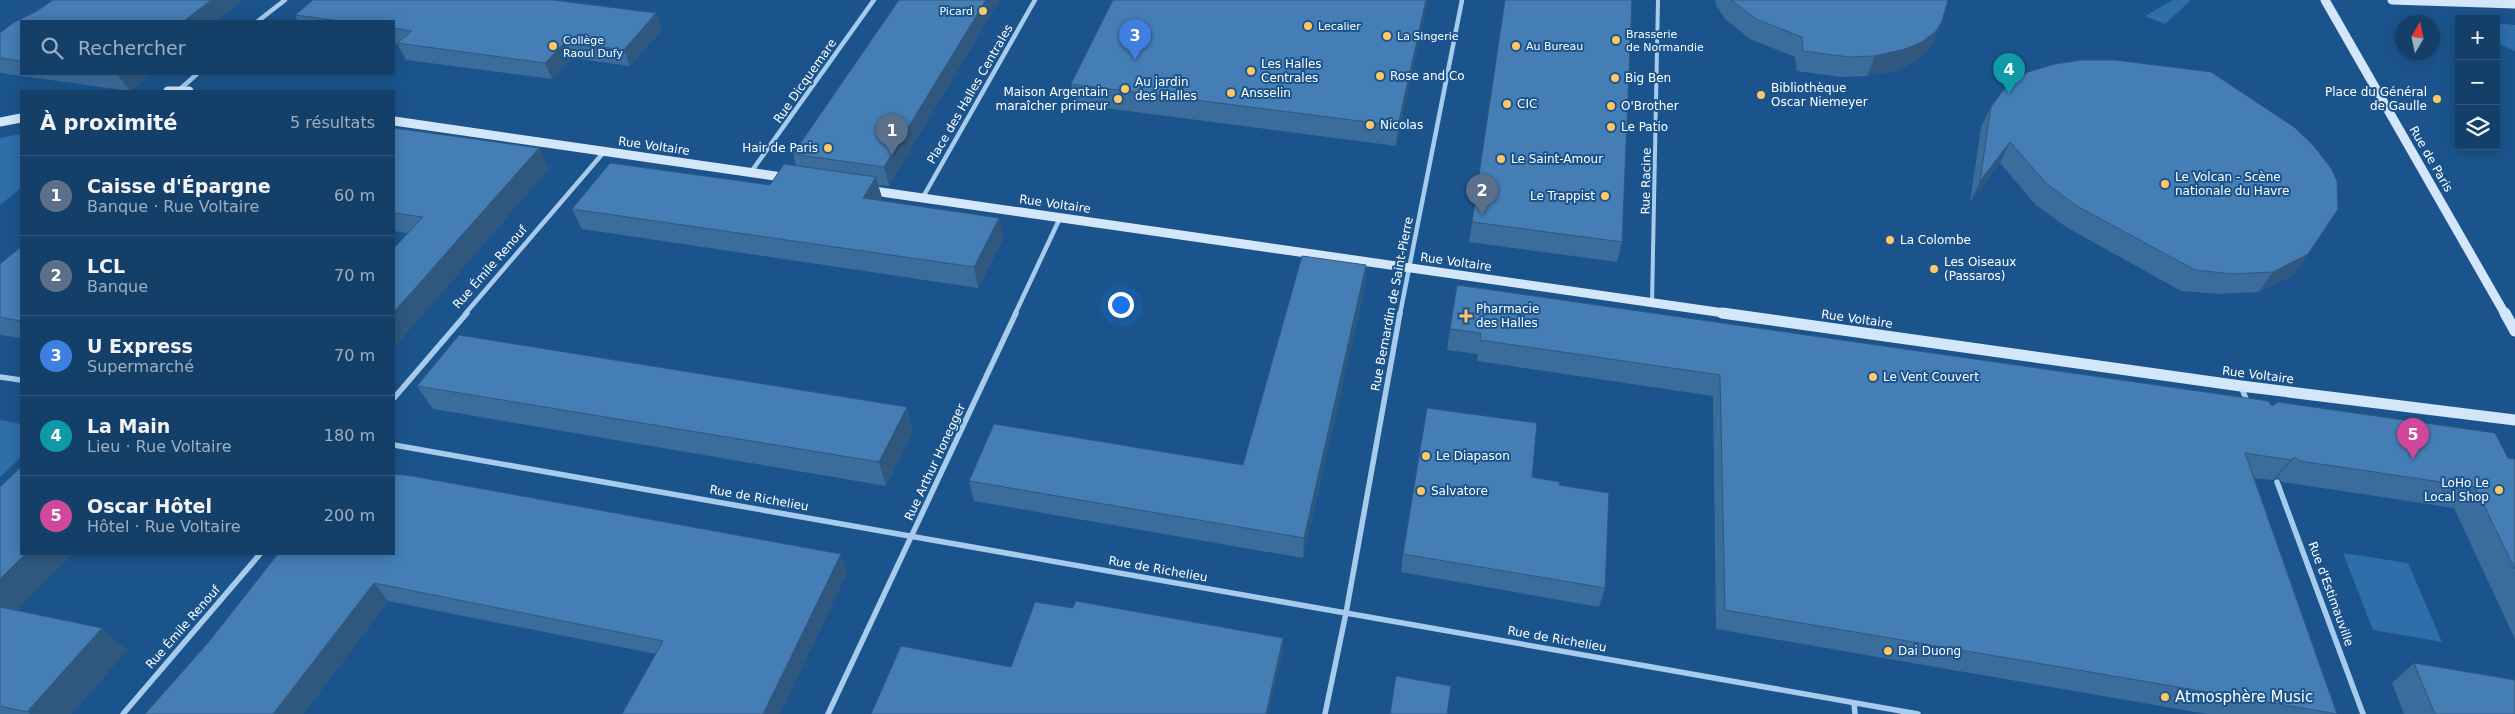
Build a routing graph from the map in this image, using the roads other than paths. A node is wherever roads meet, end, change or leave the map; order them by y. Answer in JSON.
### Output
{"nodes":[{"id":1,"x":285,"y":0,"type":"edge"},
{"id":2,"x":874,"y":0,"type":"edge"},
{"id":3,"x":1035,"y":0,"type":"edge"},
{"id":4,"x":1462,"y":0,"type":"edge"},
{"id":5,"x":1658,"y":0,"type":"edge"},
{"id":6,"x":2325,"y":0,"type":"edge"},
{"id":7,"x":2392,"y":0,"type":"edge"},
{"id":8,"x":2515,"y":4,"type":"edge"},
{"id":9,"x":259,"y":20,"type":"edge"},
{"id":10,"x":196,"y":75,"type":"edge"},
{"id":11,"x":179,"y":90,"type":"edge"},
{"id":12,"x":20,"y":118,"type":"edge"},
{"id":13,"x":395,"y":121,"type":"edge"},
{"id":14,"x":0,"y":122,"type":"edge"},
{"id":15,"x":604,"y":152,"type":"junction"},
{"id":16,"x":751,"y":173,"type":"junction"},
{"id":17,"x":794,"y":179,"type":"edge"},
{"id":18,"x":854,"y":188,"type":"edge"},
{"id":19,"x":923,"y":198,"type":"junction"},
{"id":20,"x":1060,"y":218,"type":"junction"},
{"id":21,"x":1409,"y":268,"type":"junction"},
{"id":22,"x":1652,"y":303,"type":"junction"},
{"id":23,"x":2515,"y":331,"type":"edge"},
{"id":24,"x":0,"y":377,"type":"edge"},
{"id":25,"x":20,"y":380,"type":"edge"},
{"id":26,"x":2241,"y":386,"type":"junction"},
{"id":27,"x":395,"y":397,"type":"edge"},
{"id":28,"x":2252,"y":413,"type":"edge"},
{"id":29,"x":2515,"y":420,"type":"edge"},
{"id":30,"x":395,"y":445,"type":"edge"},
{"id":31,"x":2278,"y":482,"type":"edge"},
{"id":32,"x":911,"y":537,"type":"junction"},
{"id":33,"x":259,"y":555,"type":"edge"},
{"id":34,"x":1346,"y":613,"type":"junction"},
{"id":35,"x":1854,"y":703,"type":"junction"},
{"id":36,"x":123,"y":714,"type":"edge"},
{"id":37,"x":828,"y":714,"type":"edge"},
{"id":38,"x":1325,"y":714,"type":"edge"},
{"id":39,"x":1855,"y":714,"type":"edge"},
{"id":40,"x":1918,"y":714,"type":"edge"},
{"id":41,"x":2363,"y":714,"type":"edge"}],
"edges":[{"from":1,"to":9,"type":"street"},
{"from":2,"to":16,"type":"street","name":"Rue Dicquemare"},
{"from":3,"to":19,"type":"street","name":"Place des Halles Centrales"},
{"from":4,"to":21,"type":"street","name":"Rue Bernardin de Saint-Pierre"},
{"from":5,"to":22,"type":"street","name":"Rue Racine"},
{"from":6,"to":23,"type":"main road","name":"Rue de Paris"},
{"from":7,"to":8,"type":"main road"},
{"from":10,"to":11,"type":"street"},
{"from":12,"to":14,"type":"main road"},
{"from":13,"to":15,"type":"main road","name":"Rue Voltaire"},
{"from":15,"to":16,"type":"main road","name":"Rue Voltaire"},
{"from":15,"to":27,"type":"street","name":"Rue Émile Renouf"},
{"from":16,"to":17,"type":"main road","name":"Rue Voltaire"},
{"from":18,"to":19,"type":"main road","name":"Rue Voltaire"},
{"from":19,"to":20,"type":"main road","name":"Rue Voltaire"},
{"from":20,"to":21,"type":"main road","name":"Rue Voltaire"},
{"from":20,"to":32,"type":"street","name":"Rue Arthur Honegger"},
{"from":21,"to":22,"type":"main road","name":"Rue Voltaire"},
{"from":21,"to":34,"type":"street","name":"Rue Bernardin de Saint-Pierre"},
{"from":22,"to":26,"type":"main road","name":"Rue Voltaire"},
{"from":24,"to":25,"type":"street"},
{"from":26,"to":28,"type":"street"},
{"from":26,"to":29,"type":"main road","name":"Rue Voltaire"},
{"from":30,"to":32,"type":"street","name":"Rue de Richelieu"},
{"from":31,"to":41,"type":"street","name":"Rue d'Estimauville"},
{"from":32,"to":34,"type":"street","name":"Rue de Richelieu"},
{"from":32,"to":37,"type":"street","name":"Rue Arthur Honegger"},
{"from":33,"to":36,"type":"street","name":"Rue Émile Renouf"},
{"from":34,"to":35,"type":"street","name":"Rue de Richelieu"},
{"from":34,"to":38,"type":"street","name":"Rue Bernardin de Saint-Pierre"},
{"from":35,"to":39,"type":"street"},
{"from":35,"to":40,"type":"street","name":"Rue de Richelieu"}]}
